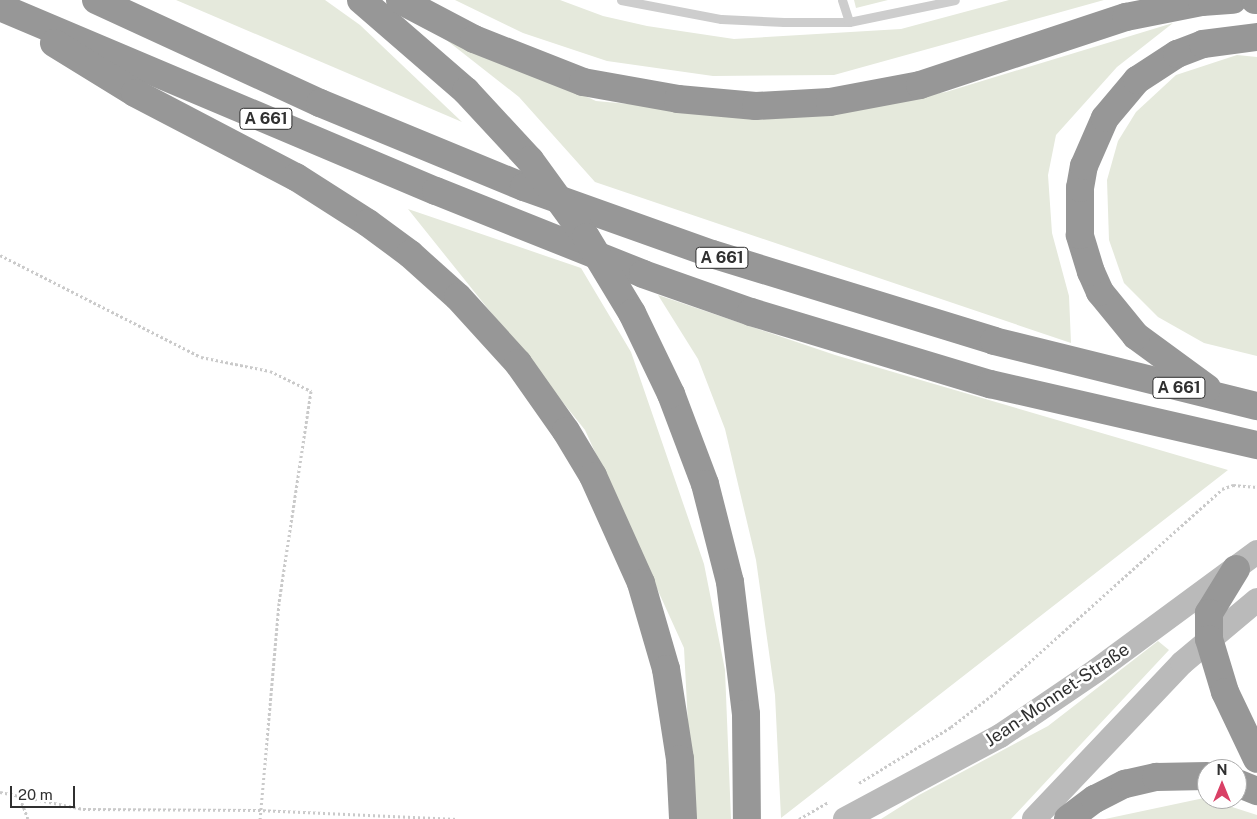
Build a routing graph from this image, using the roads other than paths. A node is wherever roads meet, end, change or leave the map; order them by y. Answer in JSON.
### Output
{"nodes":[{"id":1,"x":96,"y":0,"type":"edge"},
{"id":2,"x":361,"y":0,"type":"edge"},
{"id":3,"x":400,"y":0,"type":"edge"},
{"id":4,"x":621,"y":0,"type":"edge"},
{"id":5,"x":842,"y":0,"type":"edge"},
{"id":6,"x":955,"y":0,"type":"edge"},
{"id":7,"x":1233,"y":0,"type":"edge"},
{"id":8,"x":0,"y":8,"type":"edge"},
{"id":9,"x":849,"y":22,"type":"junction"},
{"id":10,"x":1257,"y":37,"type":"edge"},
{"id":11,"x":1223,"y":398,"type":"junction"},
{"id":12,"x":1257,"y":406,"type":"edge"},
{"id":13,"x":1257,"y":445,"type":"edge"},
{"id":14,"x":1257,"y":552,"type":"edge"},
{"id":15,"x":1236,"y":569,"type":"junction"},
{"id":16,"x":1257,"y":600,"type":"edge"},
{"id":17,"x":1210,"y":639,"type":"junction"},
{"id":18,"x":1257,"y":759,"type":"edge"},
{"id":19,"x":1197,"y":776,"type":"edge"},
{"id":20,"x":838,"y":810,"type":"edge"},
{"id":21,"x":683,"y":819,"type":"edge"},
{"id":22,"x":747,"y":819,"type":"edge"},
{"id":23,"x":1034,"y":819,"type":"edge"},
{"id":24,"x":1068,"y":819,"type":"edge"}],
"edges":[{"from":1,"to":11,"type":"highway","number":"A 661"},
{"from":2,"to":22,"type":"highway","bridge":true},
{"from":3,"to":7,"type":"highway"},
{"from":4,"to":9,"type":"lane"},
{"from":5,"to":9,"type":"lane"},
{"from":6,"to":9,"type":"lane"},
{"from":8,"to":13,"type":"highway","number":"A 661"},
{"from":8,"to":21,"type":"highway"},
{"from":10,"to":11,"type":"highway"},
{"from":11,"to":12,"type":"highway","number":"A 661"},
{"from":14,"to":15,"type":"main road","name":"Jean-Monnet-Straße"},
{"from":15,"to":17,"type":"highway"},
{"from":15,"to":20,"type":"main road","name":"Jean-Monnet-Straße"},
{"from":16,"to":17,"type":"main road"},
{"from":17,"to":18,"type":"highway"},
{"from":17,"to":23,"type":"main road"},
{"from":19,"to":24,"type":"highway"}]}
